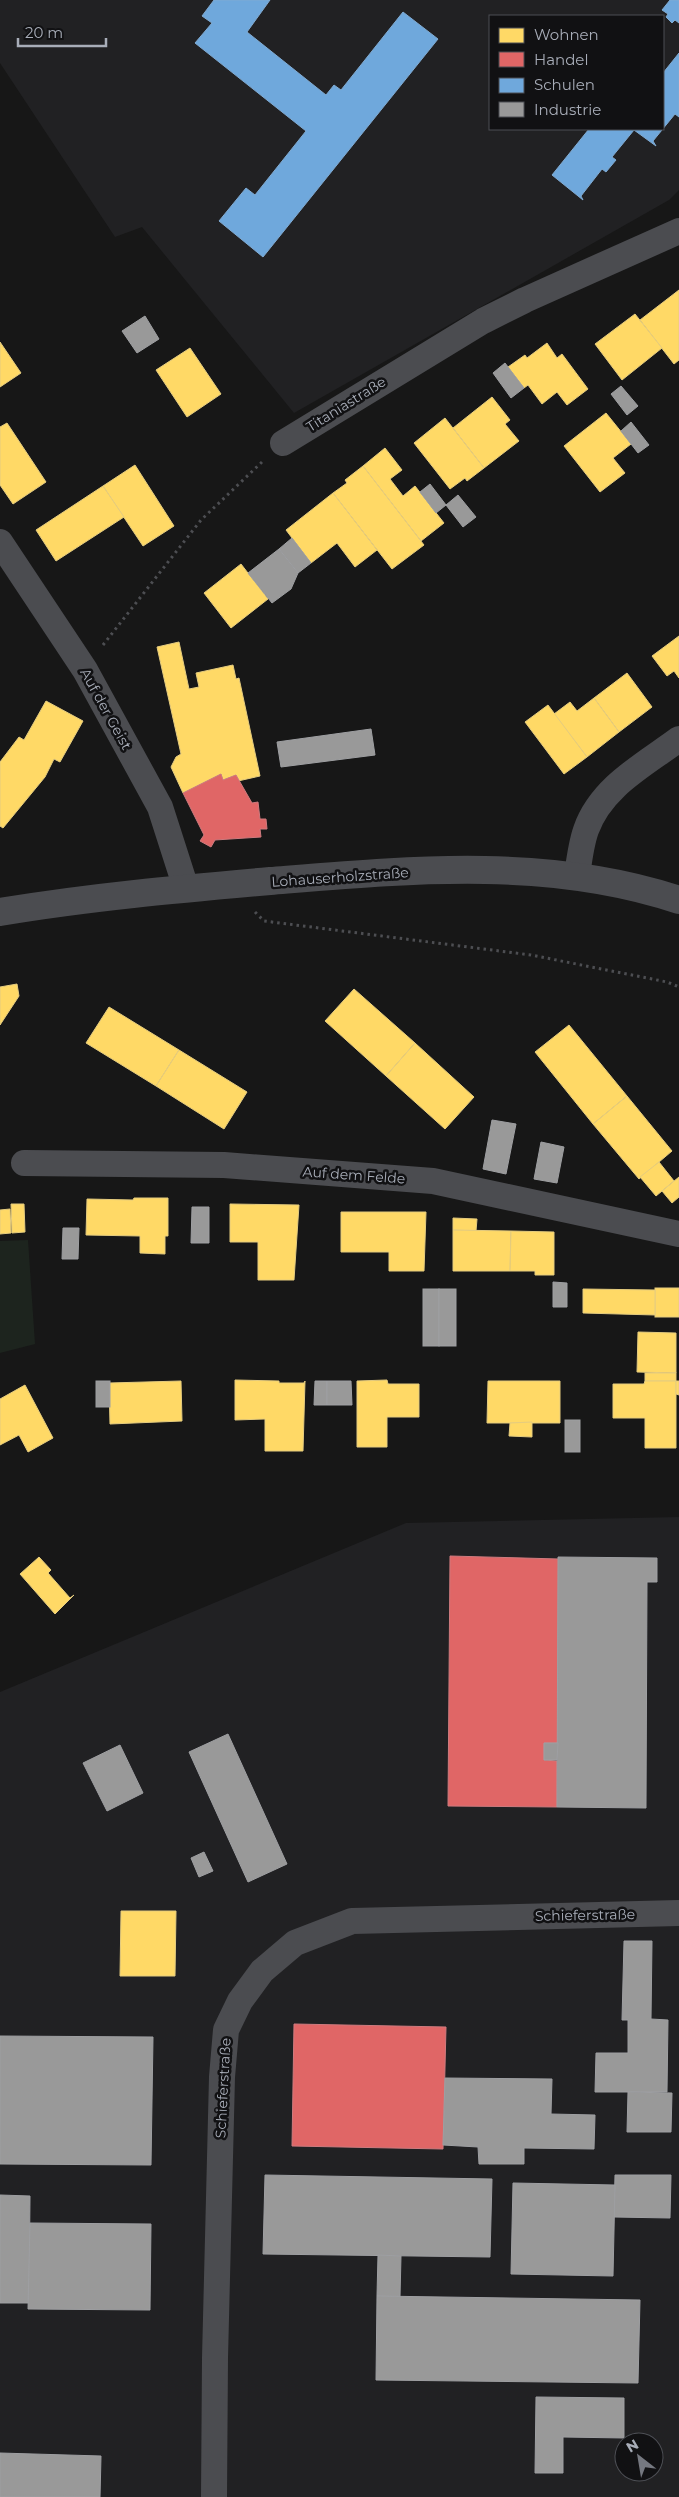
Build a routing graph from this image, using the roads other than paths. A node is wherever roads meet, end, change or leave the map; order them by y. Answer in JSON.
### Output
{"nodes":[{"id":1,"x":679,"y":231,"type":"edge"},
{"id":2,"x":283,"y":443,"type":"road end"},
{"id":3,"x":0,"y":542,"type":"edge"},
{"id":4,"x":679,"y":739,"type":"edge"},
{"id":5,"x":576,"y":876,"type":"junction"},
{"id":6,"x":186,"y":888,"type":"junction"},
{"id":7,"x":679,"y":900,"type":"edge"},
{"id":8,"x":0,"y":912,"type":"edge"},
{"id":9,"x":24,"y":1163,"type":"dead end"},
{"id":10,"x":679,"y":1234,"type":"edge"},
{"id":11,"x":679,"y":1912,"type":"edge"},
{"id":12,"x":214,"y":2497,"type":"edge"}],
"edges":[{"from":1,"to":2,"type":"street","name":"Titaniastraße"},
{"from":3,"to":6,"type":"street","name":"Auf der Geist"},
{"from":4,"to":5,"type":"street"},
{"from":5,"to":6,"type":"street","name":"Lohauserholzstraße"},
{"from":5,"to":7,"type":"street","name":"Lohauserholzstraße"},
{"from":6,"to":8,"type":"street","name":"Lohauserholzstraße"},
{"from":9,"to":10,"type":"street","name":"Auf dem Felde"},
{"from":11,"to":12,"type":"street","name":"Schieferstraße"}]}
